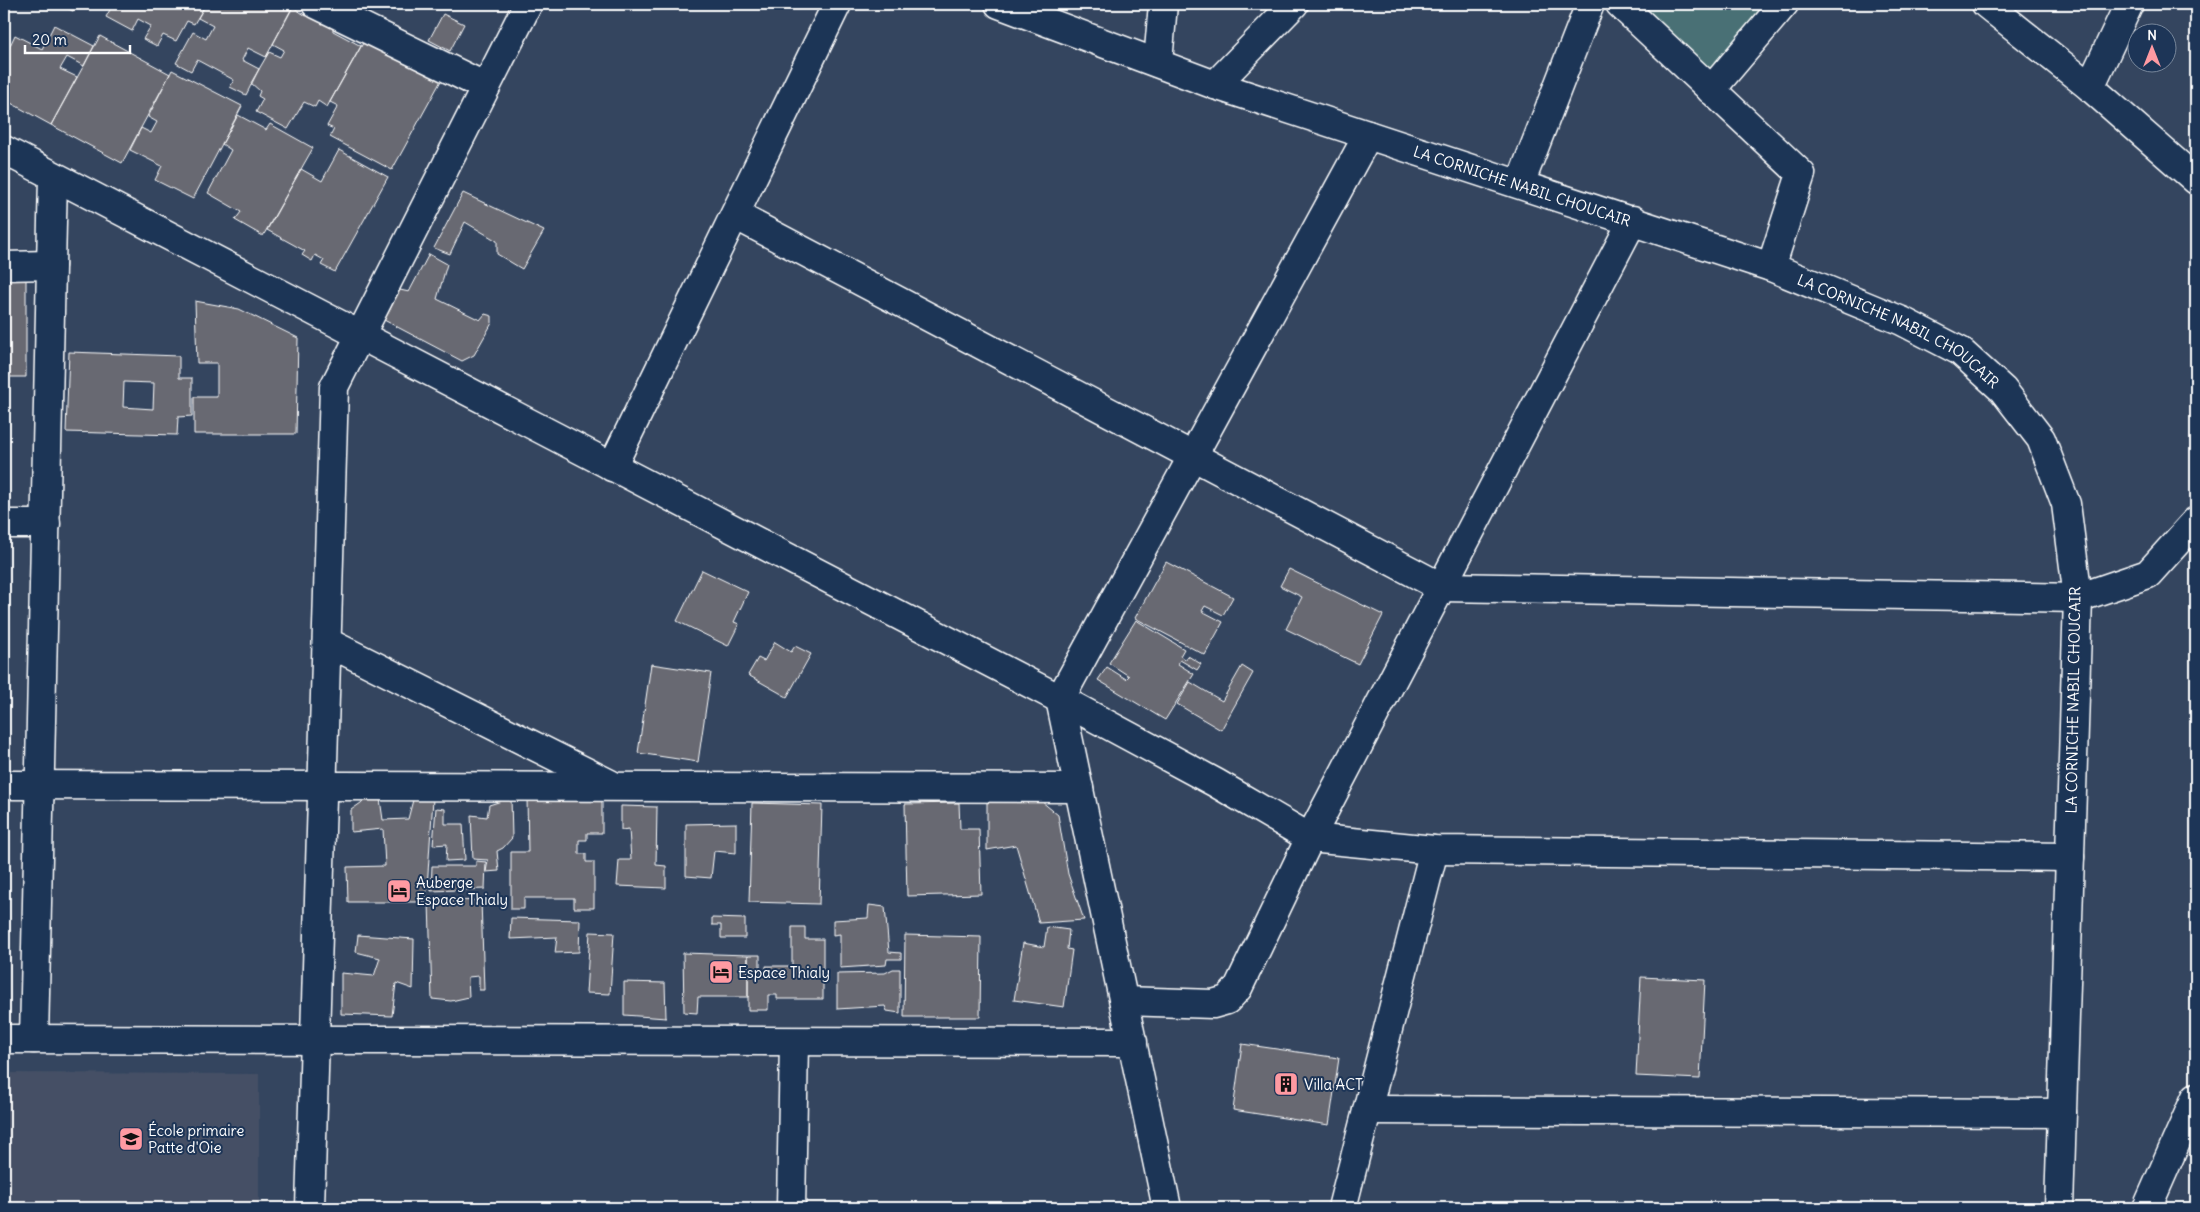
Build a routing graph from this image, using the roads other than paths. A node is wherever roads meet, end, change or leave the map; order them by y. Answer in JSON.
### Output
{"nodes":[{"id":1,"x":316,"y":4,"type":"edge"},
{"id":2,"x":528,"y":4,"type":"edge"},
{"id":3,"x":837,"y":4,"type":"edge"},
{"id":4,"x":999,"y":4,"type":"edge"},
{"id":5,"x":1163,"y":4,"type":"edge"},
{"id":6,"x":1294,"y":4,"type":"edge"},
{"id":7,"x":1590,"y":4,"type":"edge"},
{"id":8,"x":1620,"y":4,"type":"edge"},
{"id":9,"x":1784,"y":4,"type":"edge"},
{"id":10,"x":1986,"y":4,"type":"edge"},
{"id":11,"x":2129,"y":4,"type":"edge"},
{"id":12,"x":1158,"y":62,"type":"junction"},
{"id":13,"x":1215,"y":86,"type":"junction"},
{"id":14,"x":486,"y":87,"type":"junction"},
{"id":15,"x":2090,"y":87,"type":"junction"},
{"id":16,"x":1711,"y":90,"type":"junction"},
{"id":17,"x":1368,"y":135,"type":"junction"},
{"id":18,"x":4,"y":150,"type":"edge"},
{"id":19,"x":53,"y":176,"type":"junction"},
{"id":20,"x":2196,"y":180,"type":"edge"},
{"id":21,"x":1520,"y":184,"type":"junction"},
{"id":22,"x":734,"y":215,"type":"junction"},
{"id":23,"x":1633,"y":220,"type":"junction"},
{"id":24,"x":51,"y":265,"type":"junction"},
{"id":25,"x":4,"y":266,"type":"edge"},
{"id":26,"x":1771,"y":267,"type":"junction"},
{"id":27,"x":360,"y":336,"type":"junction"},
{"id":28,"x":1193,"y":456,"type":"junction"},
{"id":29,"x":612,"y":467,"type":"junction"},
{"id":30,"x":2196,"y":521,"type":"edge"},
{"id":31,"x":4,"y":524,"type":"edge"},
{"id":32,"x":46,"y":524,"type":"junction"},
{"id":33,"x":1441,"y":587,"type":"junction"},
{"id":34,"x":2078,"y":598,"type":"junction"},
{"id":35,"x":328,"y":642,"type":"junction"},
{"id":36,"x":1060,"y":700,"type":"junction"},
{"id":37,"x":4,"y":785,"type":"edge"},
{"id":38,"x":39,"y":785,"type":"junction"},
{"id":39,"x":323,"y":786,"type":"junction"},
{"id":40,"x":615,"y":786,"type":"junction"},
{"id":41,"x":1079,"y":788,"type":"junction"},
{"id":42,"x":1310,"y":838,"type":"junction"},
{"id":43,"x":1434,"y":850,"type":"junction"},
{"id":44,"x":2070,"y":857,"type":"junction"},
{"id":45,"x":1124,"y":1002,"type":"junction"},
{"id":46,"x":4,"y":1039,"type":"edge"},
{"id":47,"x":34,"y":1040,"type":"junction"},
{"id":48,"x":315,"y":1041,"type":"junction"},
{"id":49,"x":794,"y":1042,"type":"junction"},
{"id":50,"x":1133,"y":1042,"type":"junction"},
{"id":51,"x":2196,"y":1097,"type":"edge"},
{"id":52,"x":1367,"y":1110,"type":"junction"},
{"id":53,"x":2062,"y":1113,"type":"junction"},
{"id":54,"x":310,"y":1208,"type":"edge"},
{"id":55,"x":792,"y":1208,"type":"edge"},
{"id":56,"x":1167,"y":1208,"type":"edge"},
{"id":57,"x":1342,"y":1208,"type":"edge"},
{"id":58,"x":2059,"y":1208,"type":"edge"},
{"id":59,"x":2147,"y":1208,"type":"edge"}],
"edges":[{"from":1,"to":14,"type":"street"},
{"from":2,"to":14,"type":"street"},
{"from":3,"to":22,"type":"street"},
{"from":4,"to":12,"type":"street","name":"LA CORNICHE NABIL CHOUCAIR"},
{"from":5,"to":12,"type":"street"},
{"from":6,"to":13,"type":"street"},
{"from":7,"to":21,"type":"street"},
{"from":8,"to":16,"type":"street"},
{"from":9,"to":16,"type":"street"},
{"from":10,"to":15,"type":"street"},
{"from":11,"to":15,"type":"street"},
{"from":12,"to":13,"type":"street","name":"LA CORNICHE NABIL CHOUCAIR"},
{"from":13,"to":17,"type":"street","name":"LA CORNICHE NABIL CHOUCAIR"},
{"from":14,"to":27,"type":"street"},
{"from":15,"to":20,"type":"street"},
{"from":16,"to":26,"type":"street"},
{"from":17,"to":21,"type":"street","name":"LA CORNICHE NABIL CHOUCAIR"},
{"from":17,"to":28,"type":"street"},
{"from":18,"to":19,"type":"street"},
{"from":19,"to":24,"type":"street"},
{"from":19,"to":27,"type":"street"},
{"from":21,"to":23,"type":"street","name":"LA CORNICHE NABIL CHOUCAIR"},
{"from":22,"to":28,"type":"street"},
{"from":22,"to":29,"type":"street"},
{"from":23,"to":26,"type":"street","name":"LA CORNICHE NABIL CHOUCAIR"},
{"from":23,"to":33,"type":"street"},
{"from":24,"to":25,"type":"street"},
{"from":24,"to":32,"type":"street"},
{"from":26,"to":34,"type":"street","name":"LA CORNICHE NABIL CHOUCAIR"},
{"from":27,"to":29,"type":"street"},
{"from":27,"to":35,"type":"street"},
{"from":28,"to":33,"type":"street"},
{"from":28,"to":36,"type":"street"},
{"from":29,"to":36,"type":"street"},
{"from":30,"to":34,"type":"street"},
{"from":31,"to":32,"type":"street"},
{"from":32,"to":38,"type":"street"},
{"from":33,"to":34,"type":"street"},
{"from":33,"to":42,"type":"street"},
{"from":34,"to":44,"type":"street","name":"LA CORNICHE NABIL CHOUCAIR"},
{"from":35,"to":39,"type":"street"},
{"from":35,"to":40,"type":"street"},
{"from":36,"to":41,"type":"street"},
{"from":36,"to":42,"type":"street"},
{"from":37,"to":38,"type":"street"},
{"from":38,"to":39,"type":"street"},
{"from":38,"to":47,"type":"street"},
{"from":39,"to":40,"type":"street"},
{"from":39,"to":48,"type":"street"},
{"from":40,"to":41,"type":"street"},
{"from":41,"to":45,"type":"street"},
{"from":42,"to":43,"type":"street"},
{"from":42,"to":45,"type":"street"},
{"from":43,"to":44,"type":"street"},
{"from":43,"to":52,"type":"street"},
{"from":44,"to":53,"type":"street","name":"LA CORNICHE NABIL CHOUCAIR"},
{"from":45,"to":50,"type":"street"},
{"from":46,"to":47,"type":"street"},
{"from":47,"to":48,"type":"street"},
{"from":48,"to":49,"type":"street"},
{"from":48,"to":54,"type":"street"},
{"from":49,"to":50,"type":"street"},
{"from":49,"to":55,"type":"street"},
{"from":50,"to":56,"type":"street"},
{"from":51,"to":59,"type":"street"},
{"from":52,"to":53,"type":"street"},
{"from":52,"to":57,"type":"street"},
{"from":53,"to":58,"type":"street","name":"LA CORNICHE NABIL CHOUCAIR"}]}
